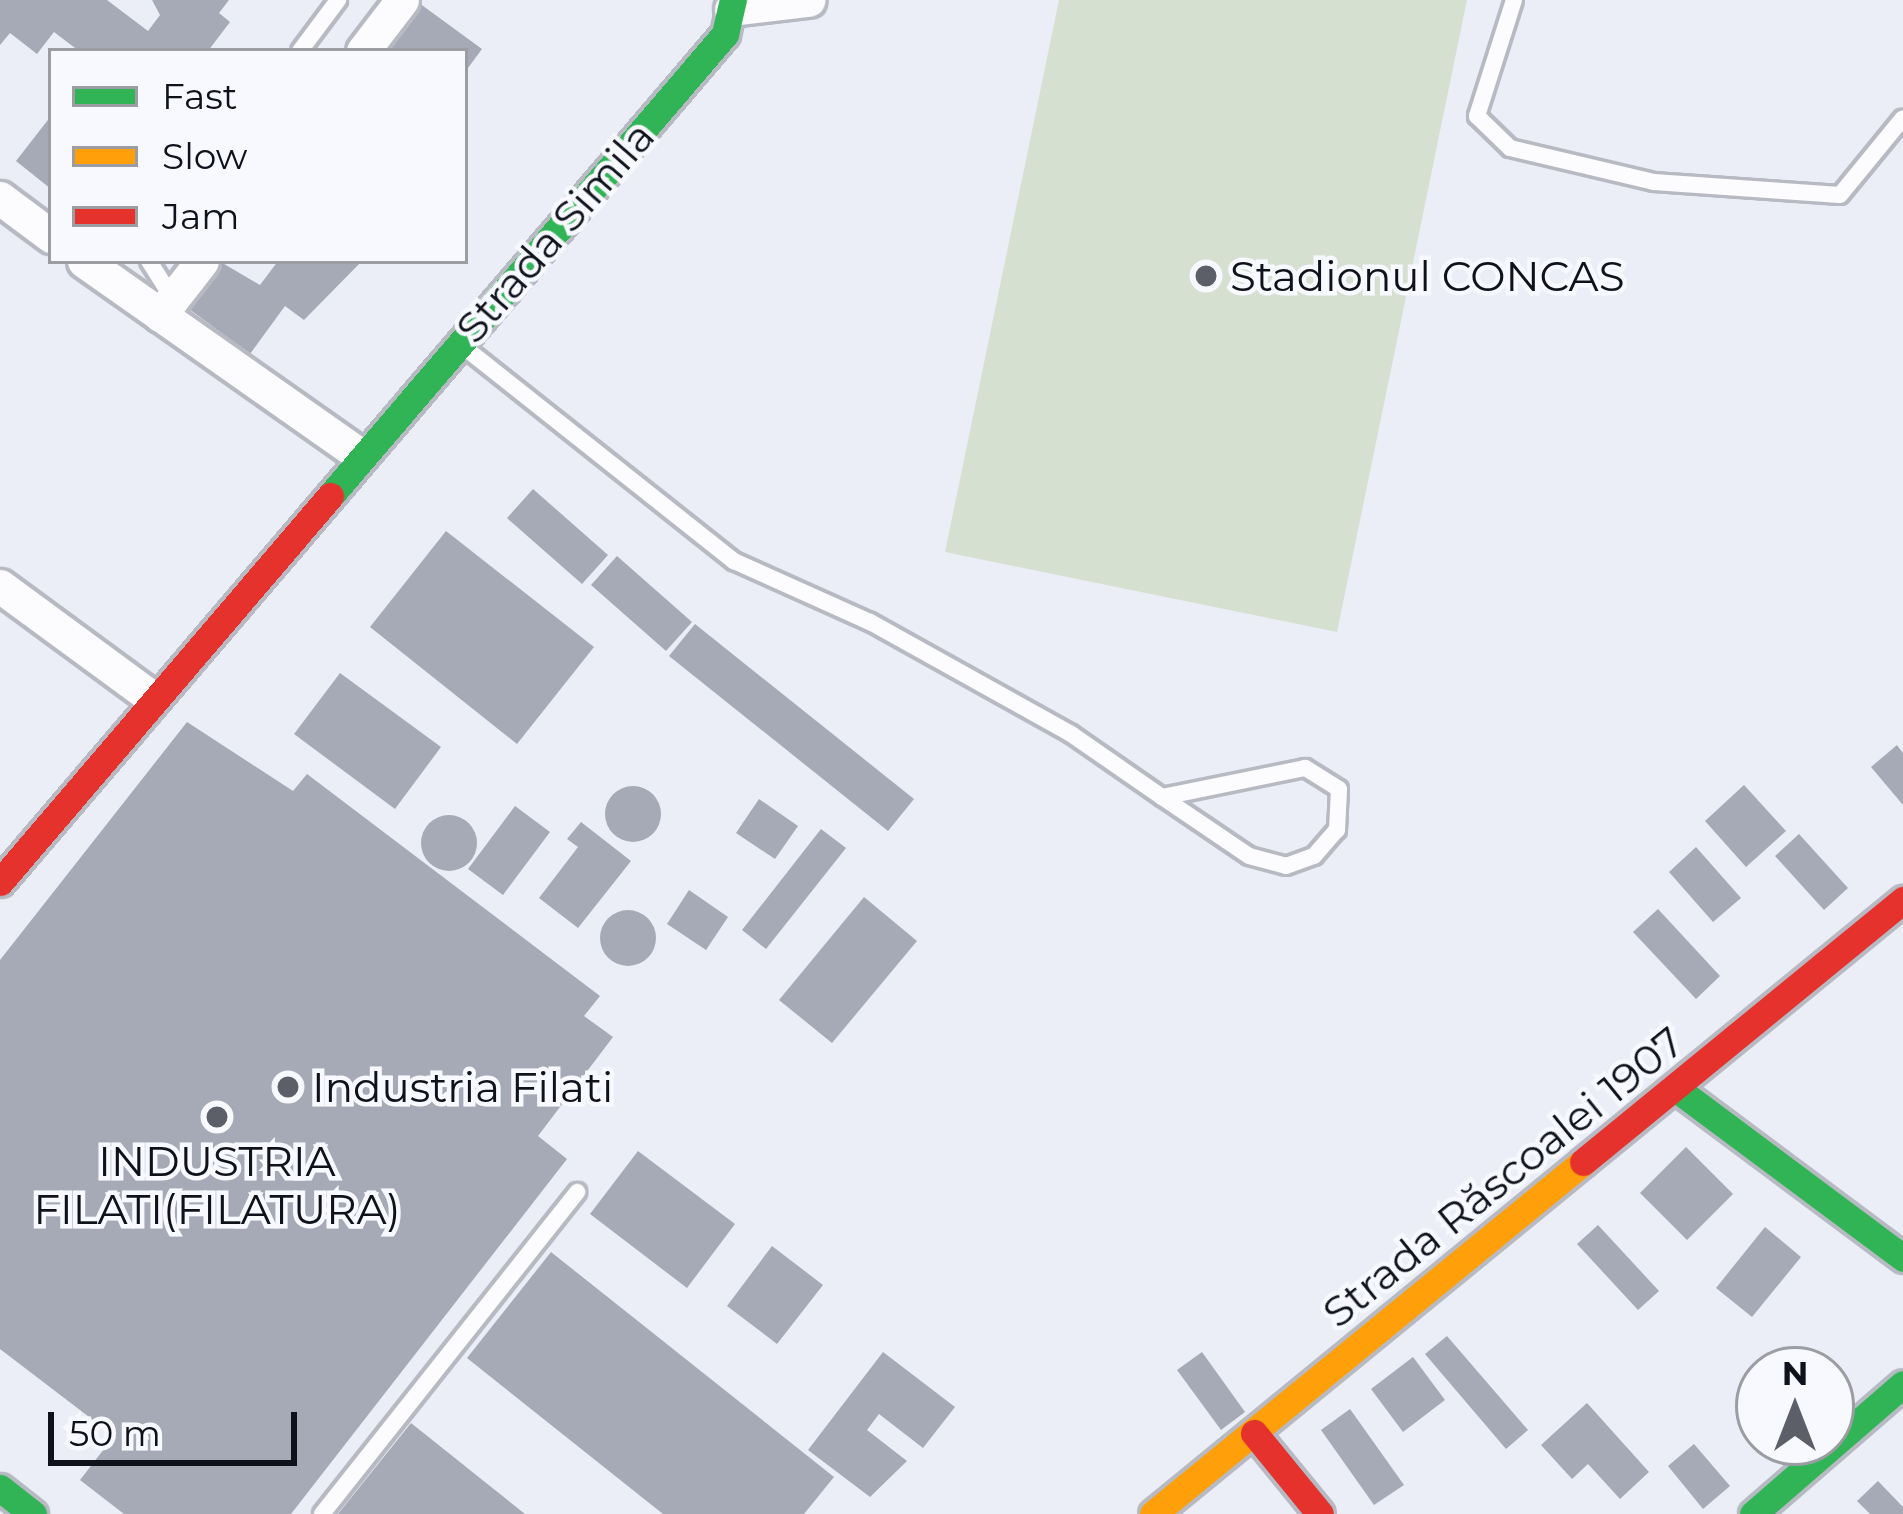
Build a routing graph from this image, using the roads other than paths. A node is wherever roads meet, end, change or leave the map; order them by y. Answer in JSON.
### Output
{"nodes":[{"id":1,"x":338,"y":0,"type":"edge"},
{"id":2,"x":402,"y":0,"type":"edge"},
{"id":3,"x":808,"y":0,"type":"edge"},
{"id":4,"x":1514,"y":0,"type":"edge"},
{"id":5,"x":732,"y":4,"type":"edge"},
{"id":6,"x":302,"y":48,"type":"edge"},
{"id":7,"x":365,"y":48,"type":"edge"},
{"id":8,"x":1903,"y":118,"type":"edge"},
{"id":9,"x":0,"y":198,"type":"edge"},
{"id":10,"x":48,"y":234,"type":"edge"},
{"id":11,"x":89,"y":264,"type":"edge"},
{"id":12,"x":150,"y":264,"type":"edge"},
{"id":13,"x":200,"y":264,"type":"edge"},
{"id":14,"x":166,"y":307,"type":"junction"},
{"id":15,"x":459,"y":344,"type":"junction"},
{"id":16,"x":359,"y":454,"type":"junction"},
{"id":17,"x":0,"y":586,"type":"edge"},
{"id":18,"x":151,"y":698,"type":"junction"},
{"id":19,"x":1162,"y":797,"type":"junction"},
{"id":20,"x":0,"y":883,"type":"edge"},
{"id":21,"x":1903,"y":900,"type":"edge"},
{"id":22,"x":1678,"y":1090,"type":"junction"},
{"id":23,"x":577,"y":1192,"type":"dead end"},
{"id":24,"x":1903,"y":1258,"type":"edge"},
{"id":25,"x":1903,"y":1384,"type":"edge"},
{"id":26,"x":1254,"y":1433,"type":"junction"},
{"id":27,"x":0,"y":1488,"type":"edge"},
{"id":28,"x":33,"y":1514,"type":"edge"},
{"id":29,"x":322,"y":1514,"type":"edge"},
{"id":30,"x":1153,"y":1514,"type":"edge"},
{"id":31,"x":1320,"y":1514,"type":"edge"},
{"id":32,"x":1753,"y":1514,"type":"edge"}],
"edges":[{"from":1,"to":6,"type":"lane"},
{"from":2,"to":7,"type":"street"},
{"from":3,"to":5,"type":"street"},
{"from":4,"to":8,"type":"lane"},
{"from":5,"to":15,"type":"street","name":"Strada Simila"},
{"from":9,"to":10,"type":"street"},
{"from":11,"to":14,"type":"street"},
{"from":12,"to":14,"type":"lane"},
{"from":13,"to":14,"type":"street"},
{"from":14,"to":16,"type":"street"},
{"from":15,"to":16,"type":"street","name":"Strada Simila"},
{"from":15,"to":19,"type":"lane"},
{"from":16,"to":18,"type":"street","name":"Strada Simila"},
{"from":17,"to":18,"type":"street"},
{"from":18,"to":20,"type":"street","name":"Strada Simila"},
{"from":19,"to":19,"type":"lane"},
{"from":21,"to":22,"type":"street","name":"Strada Răscoalei 1907"},
{"from":22,"to":24,"type":"street"},
{"from":22,"to":26,"type":"street","name":"Strada Răscoalei 1907"},
{"from":23,"to":29,"type":"lane"},
{"from":25,"to":32,"type":"street"},
{"from":26,"to":30,"type":"street","name":"Strada Răscoalei 1907"},
{"from":26,"to":31,"type":"street"},
{"from":27,"to":28,"type":"street"}]}
